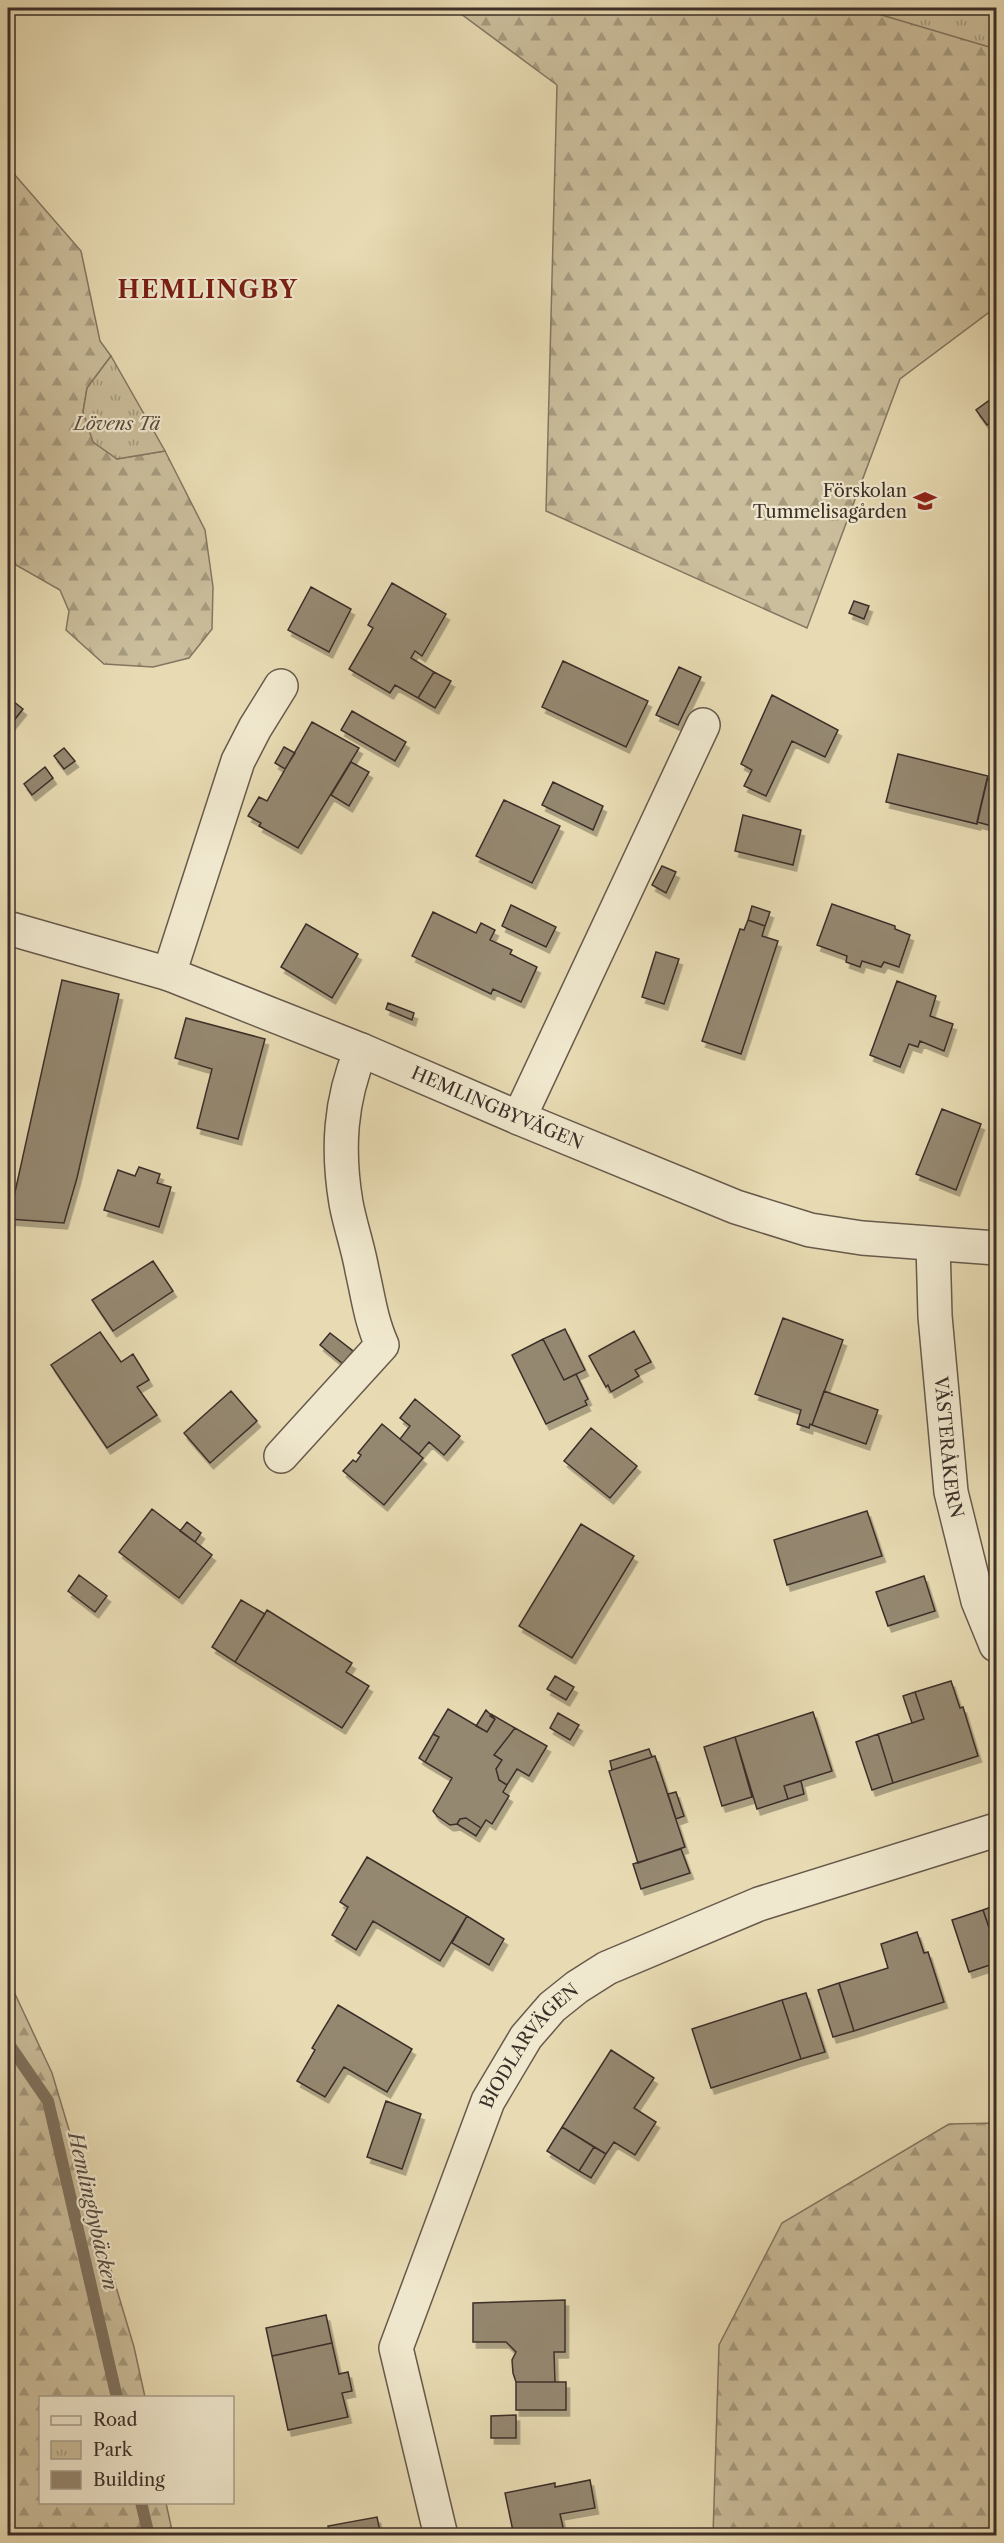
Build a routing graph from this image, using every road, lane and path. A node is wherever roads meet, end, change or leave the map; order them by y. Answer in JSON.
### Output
{"nodes":[{"id":1,"x":281,"y":686,"type":"dead end"},
{"id":2,"x":703,"y":725,"type":"dead end"},
{"id":3,"x":8,"y":928,"type":"edge"},
{"id":4,"x":169,"y":974,"type":"junction"},
{"id":5,"x":361,"y":1050,"type":"junction"},
{"id":6,"x":519,"y":1118,"type":"junction"},
{"id":7,"x":933,"y":1244,"type":"junction"},
{"id":8,"x":996,"y":1248,"type":"edge"},
{"id":9,"x":280,"y":1456,"type":"dead end"},
{"id":10,"x":996,"y":1645,"type":"edge"},
{"id":11,"x":996,"y":1830,"type":"edge"},
{"id":12,"x":441,"y":2535,"type":"edge"}],
"edges":[{"from":1,"to":4,"type":"street"},
{"from":2,"to":6,"type":"street"},
{"from":3,"to":4,"type":"street","name":"HEMLINGBYVÄGEN"},
{"from":4,"to":5,"type":"street","name":"HEMLINGBYVÄGEN"},
{"from":5,"to":6,"type":"street","name":"HEMLINGBYVÄGEN"},
{"from":5,"to":9,"type":"street"},
{"from":6,"to":7,"type":"street","name":"HEMLINGBYVÄGEN"},
{"from":7,"to":8,"type":"street","name":"HEMLINGBYVÄGEN"},
{"from":7,"to":10,"type":"street","name":"VÄSTERÅKERN"},
{"from":11,"to":12,"type":"street","name":"BIODLARVÄGEN"}]}
